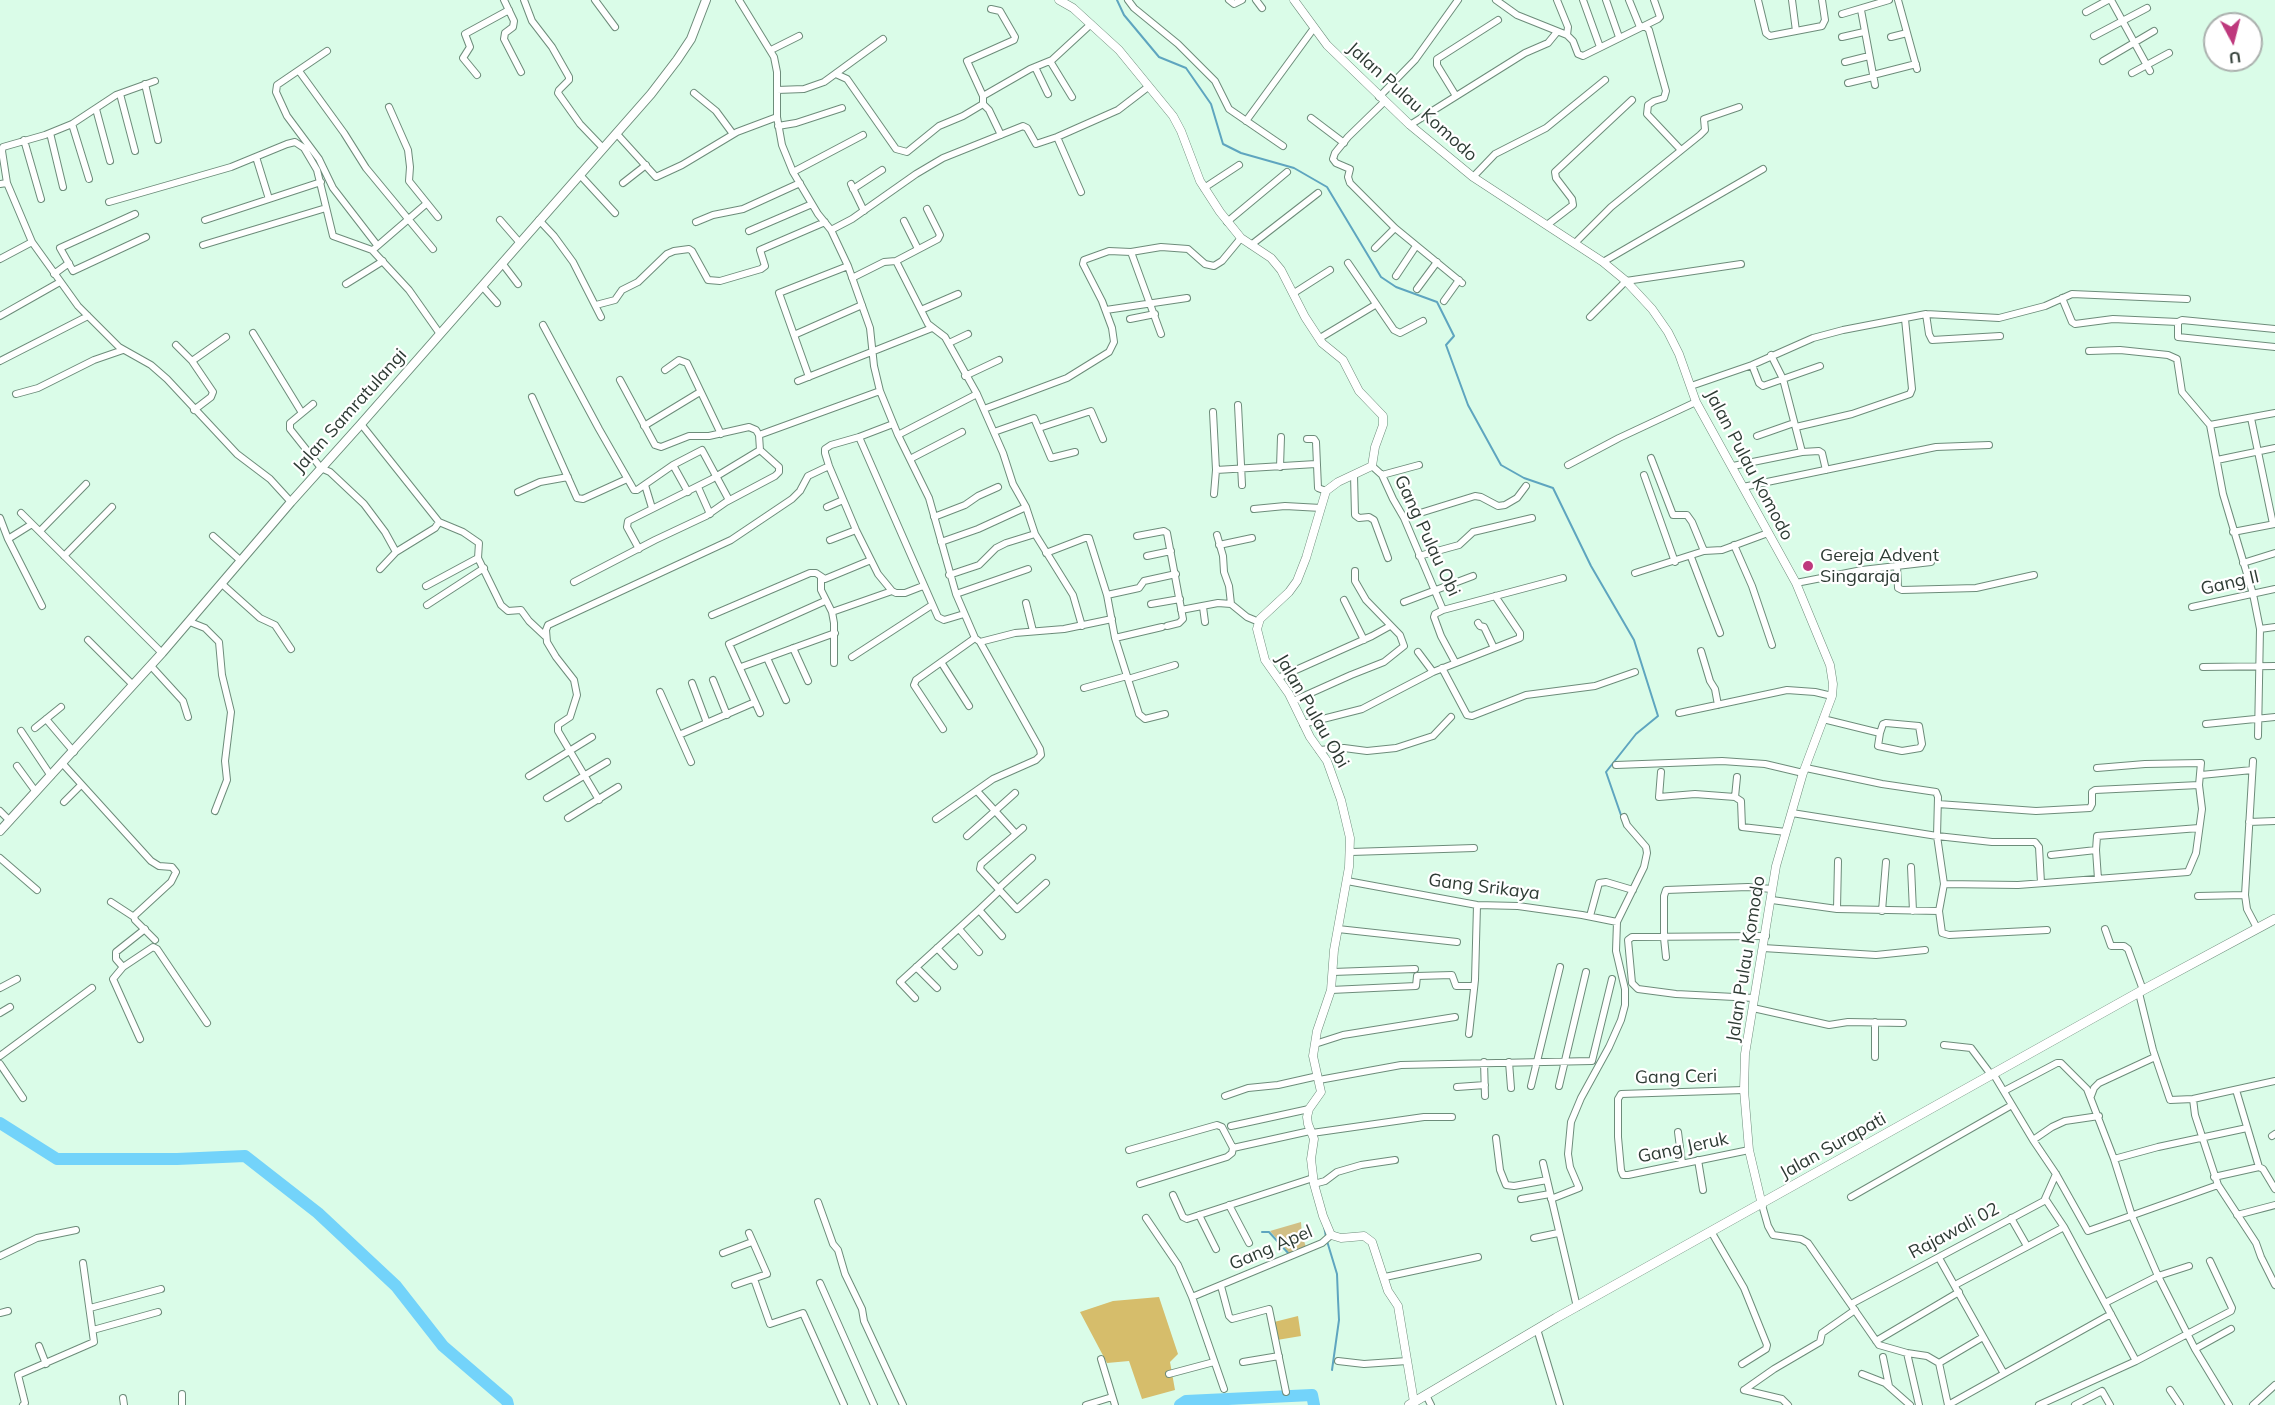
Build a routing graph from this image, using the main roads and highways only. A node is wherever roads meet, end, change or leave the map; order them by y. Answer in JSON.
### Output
{"nodes":[{"id":1,"x":706,"y":0,"type":"edge"},
{"id":2,"x":0,"y":831,"type":"edge"},
{"id":3,"x":2275,"y":919,"type":"edge"},
{"id":4,"x":1412,"y":1404,"type":"edge"}],
"edges":[{"from":1,"to":2,"type":"main road","name":"Jalan Samratulangi"},
{"from":3,"to":4,"type":"highway","name":"Jalan Surapati"}]}
